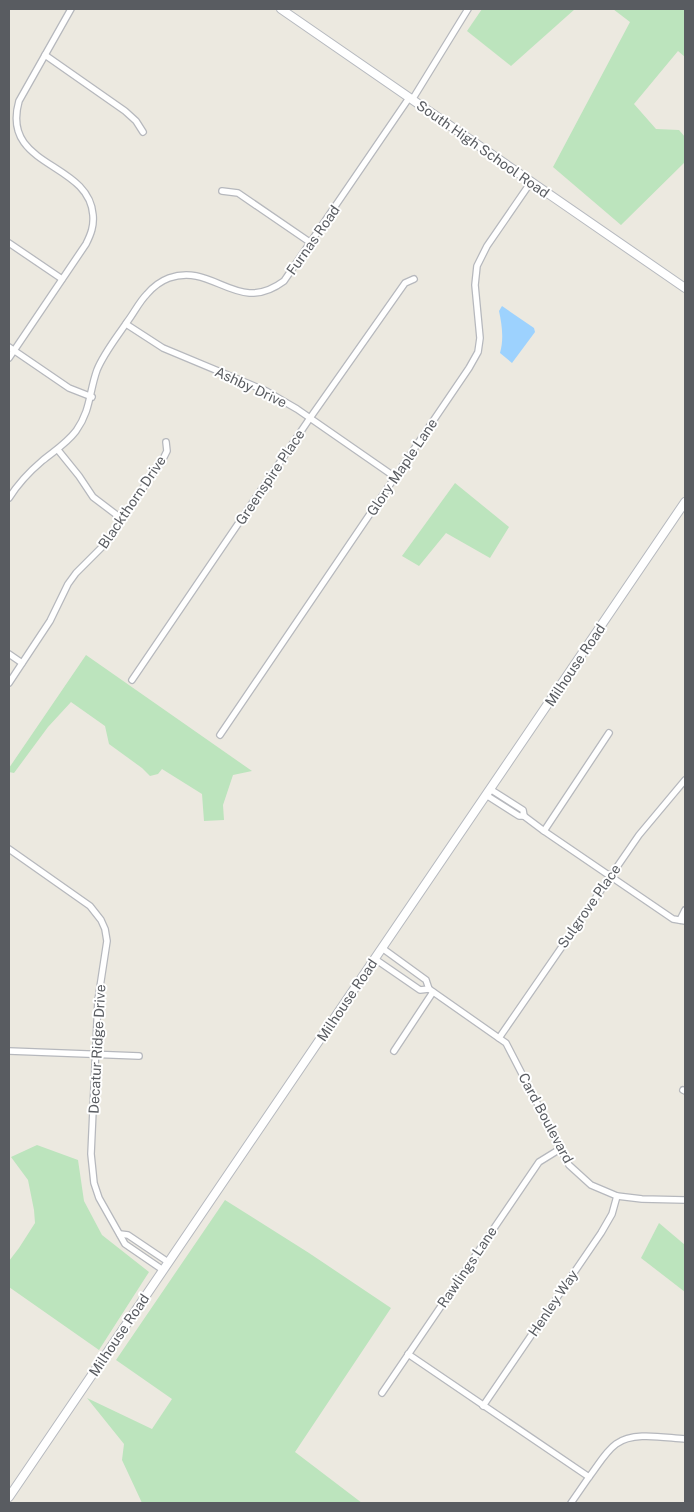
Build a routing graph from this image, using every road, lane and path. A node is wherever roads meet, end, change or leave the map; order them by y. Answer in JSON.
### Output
{"nodes":[{"id":1,"x":72,"y":9,"type":"edge"},
{"id":2,"x":281,"y":9,"type":"edge"},
{"id":3,"x":468,"y":9,"type":"edge"},
{"id":4,"x":45,"y":55,"type":"junction"},
{"id":5,"x":410,"y":99,"type":"junction"},
{"id":6,"x":143,"y":132,"type":"dead end"},
{"id":7,"x":531,"y":182,"type":"junction"},
{"id":8,"x":222,"y":191,"type":"dead end"},
{"id":9,"x":9,"y":243,"type":"edge"},
{"id":10,"x":311,"y":243,"type":"junction"},
{"id":11,"x":62,"y":279,"type":"junction"},
{"id":12,"x":414,"y":279,"type":"dead end"},
{"id":13,"x":685,"y":288,"type":"edge"},
{"id":14,"x":126,"y":324,"type":"junction"},
{"id":15,"x":11,"y":349,"type":"edge"},
{"id":16,"x":9,"y":358,"type":"edge"},
{"id":17,"x":92,"y":397,"type":"junction"},
{"id":18,"x":310,"y":418,"type":"junction"},
{"id":19,"x":166,"y":442,"type":"dead end"},
{"id":20,"x":58,"y":450,"type":"junction"},
{"id":21,"x":395,"y":477,"type":"junction"},
{"id":22,"x":9,"y":498,"type":"edge"},
{"id":23,"x":685,"y":502,"type":"edge"},
{"id":24,"x":122,"y":519,"type":"junction"},
{"id":25,"x":9,"y":654,"type":"edge"},
{"id":26,"x":22,"y":663,"type":"junction"},
{"id":27,"x":132,"y":680,"type":"dead end"},
{"id":28,"x":9,"y":683,"type":"edge"},
{"id":29,"x":609,"y":733,"type":"dead end"},
{"id":30,"x":220,"y":735,"type":"dead end"},
{"id":31,"x":685,"y":780,"type":"edge"},
{"id":32,"x":488,"y":792,"type":"junction"},
{"id":33,"x":544,"y":831,"type":"junction"},
{"id":34,"x":9,"y":849,"type":"edge"},
{"id":35,"x":609,"y":876,"type":"junction"},
{"id":36,"x":685,"y":910,"type":"edge"},
{"id":37,"x":683,"y":921,"type":"edge"},
{"id":38,"x":382,"y":948,"type":"junction"},
{"id":39,"x":375,"y":959,"type":"junction"},
{"id":40,"x":431,"y":990,"type":"junction"},
{"id":41,"x":499,"y":1038,"type":"junction"},
{"id":42,"x":9,"y":1051,"type":"edge"},
{"id":43,"x":394,"y":1051,"type":"dead end"},
{"id":44,"x":96,"y":1055,"type":"junction"},
{"id":45,"x":139,"y":1056,"type":"dead end"},
{"id":46,"x":560,"y":1149,"type":"junction"},
{"id":47,"x":617,"y":1196,"type":"junction"},
{"id":48,"x":685,"y":1200,"type":"edge"},
{"id":49,"x":120,"y":1234,"type":"junction"},
{"id":50,"x":168,"y":1262,"type":"junction"},
{"id":51,"x":163,"y":1270,"type":"junction"},
{"id":52,"x":408,"y":1354,"type":"junction"},
{"id":53,"x":382,"y":1393,"type":"dead end"},
{"id":54,"x":483,"y":1406,"type":"junction"},
{"id":55,"x":685,"y":1439,"type":"edge"},
{"id":56,"x":589,"y":1477,"type":"junction"},
{"id":57,"x":9,"y":1497,"type":"edge"},
{"id":58,"x":571,"y":1503,"type":"edge"}],
"edges":[{"from":1,"to":4,"type":"street"},
{"from":2,"to":5,"type":"street","name":"South High School Road"},
{"from":3,"to":5,"type":"street","name":"Furnas Road"},
{"from":4,"to":6,"type":"street"},
{"from":4,"to":11,"type":"street"},
{"from":5,"to":7,"type":"street","name":"South High School Road"},
{"from":5,"to":10,"type":"street","name":"Furnas Road"},
{"from":7,"to":13,"type":"street","name":"South High School Road"},
{"from":7,"to":21,"type":"street","name":"Glory Maple Lane"},
{"from":8,"to":10,"type":"street"},
{"from":9,"to":11,"type":"street"},
{"from":10,"to":14,"type":"street","name":"Furnas Road"},
{"from":11,"to":15,"type":"street"},
{"from":12,"to":18,"type":"street","name":"Greenspire Place"},
{"from":14,"to":17,"type":"street","name":"Furnas Road"},
{"from":14,"to":18,"type":"street","name":"Ashby Drive"},
{"from":15,"to":16,"type":"street"},
{"from":15,"to":17,"type":"street"},
{"from":17,"to":20,"type":"street","name":"Furnas Road"},
{"from":18,"to":21,"type":"street","name":"Ashby Drive"},
{"from":18,"to":27,"type":"street","name":"Greenspire Place"},
{"from":19,"to":24,"type":"street","name":"Blackthorn Drive"},
{"from":20,"to":22,"type":"street","name":"Furnas Road"},
{"from":20,"to":24,"type":"street"},
{"from":21,"to":30,"type":"street","name":"Glory Maple Lane"},
{"from":23,"to":32,"type":"street","name":"Milhouse Road"},
{"from":24,"to":26,"type":"street","name":"Blackthorn Drive"},
{"from":25,"to":26,"type":"street"},
{"from":26,"to":28,"type":"street","name":"Blackthorn Drive"},
{"from":29,"to":33,"type":"street"},
{"from":31,"to":35,"type":"street","name":"Sulgrove Place"},
{"from":32,"to":33,"type":"street"},
{"from":32,"to":38,"type":"street","name":"Milhouse Road"},
{"from":33,"to":35,"type":"street"},
{"from":34,"to":44,"type":"street","name":"Decatur Ridge Drive"},
{"from":35,"to":37,"type":"street"},
{"from":35,"to":41,"type":"street","name":"Sulgrove Place"},
{"from":36,"to":37,"type":"street"},
{"from":38,"to":39,"type":"street","name":"Milhouse Road"},
{"from":38,"to":40,"type":"street","name":"Card Boulevard"},
{"from":39,"to":40,"type":"street","name":"Card Boulevard"},
{"from":39,"to":50,"type":"street","name":"Milhouse Road"},
{"from":40,"to":41,"type":"street","name":"Card Boulevard"},
{"from":40,"to":43,"type":"street"},
{"from":41,"to":46,"type":"street","name":"Card Boulevard"},
{"from":42,"to":44,"type":"street"},
{"from":44,"to":45,"type":"street"},
{"from":44,"to":49,"type":"street","name":"Decatur Ridge Drive"},
{"from":46,"to":47,"type":"street","name":"Card Boulevard"},
{"from":46,"to":52,"type":"street","name":"Rawlings Lane"},
{"from":47,"to":48,"type":"street","name":"Card Boulevard"},
{"from":47,"to":54,"type":"street","name":"Henley Way"},
{"from":49,"to":50,"type":"street"},
{"from":49,"to":51,"type":"street","name":"Decatur Ridge Drive"},
{"from":50,"to":51,"type":"street","name":"Milhouse Road"},
{"from":51,"to":57,"type":"street","name":"Milhouse Road"},
{"from":52,"to":53,"type":"street","name":"Rawlings Lane"},
{"from":52,"to":54,"type":"street"},
{"from":54,"to":56,"type":"street"},
{"from":55,"to":56,"type":"street"},
{"from":56,"to":58,"type":"street"}]}
